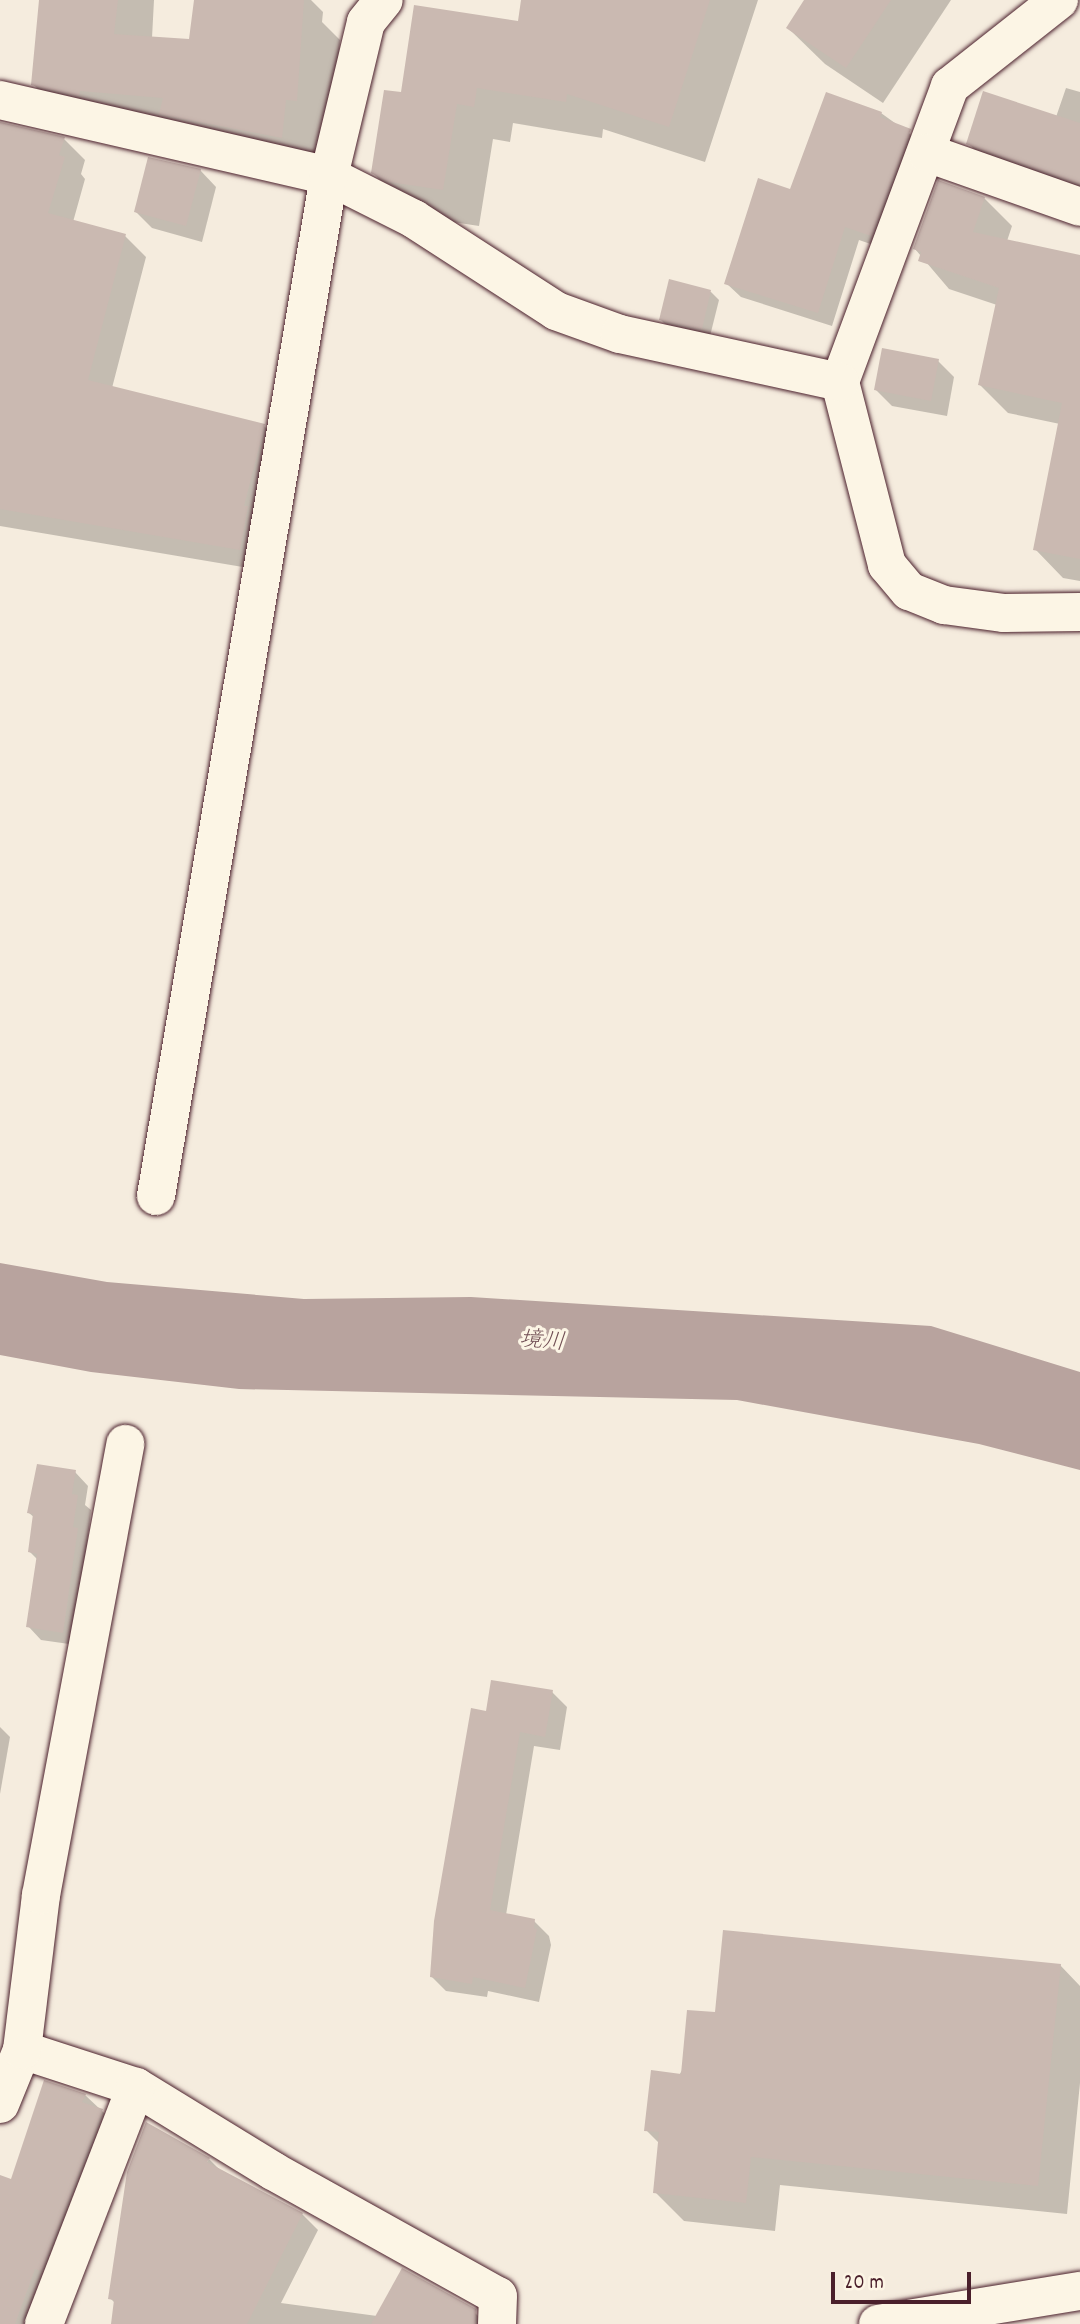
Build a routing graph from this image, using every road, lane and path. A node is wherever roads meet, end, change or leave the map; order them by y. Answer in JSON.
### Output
{"nodes":[{"id":1,"x":384,"y":0,"type":"edge"},
{"id":2,"x":1059,"y":0,"type":"edge"},
{"id":3,"x":0,"y":100,"type":"edge"},
{"id":4,"x":928,"y":153,"type":"junction"},
{"id":5,"x":328,"y":176,"type":"junction"},
{"id":6,"x":1080,"y":208,"type":"edge"},
{"id":7,"x":840,"y":382,"type":"junction"},
{"id":8,"x":1080,"y":612,"type":"edge"},
{"id":9,"x":156,"y":1196,"type":"dead end"},
{"id":10,"x":125,"y":1444,"type":"dead end"},
{"id":11,"x":22,"y":2050,"type":"junction"},
{"id":12,"x":136,"y":2087,"type":"junction"},
{"id":13,"x":0,"y":2104,"type":"edge"},
{"id":14,"x":1080,"y":2291,"type":"edge"},
{"id":15,"x":890,"y":2322,"type":"edge"},
{"id":16,"x":44,"y":2324,"type":"edge"},
{"id":17,"x":497,"y":2324,"type":"edge"}],
"edges":[{"from":1,"to":5,"type":"street"},
{"from":2,"to":4,"type":"street"},
{"from":3,"to":5,"type":"street"},
{"from":4,"to":6,"type":"street"},
{"from":4,"to":7,"type":"street"},
{"from":5,"to":7,"type":"street"},
{"from":5,"to":9,"type":"street"},
{"from":7,"to":8,"type":"street"},
{"from":10,"to":11,"type":"street"},
{"from":11,"to":12,"type":"street"},
{"from":11,"to":13,"type":"street"},
{"from":12,"to":16,"type":"street"},
{"from":12,"to":17,"type":"street"},
{"from":14,"to":15,"type":"street"}]}
